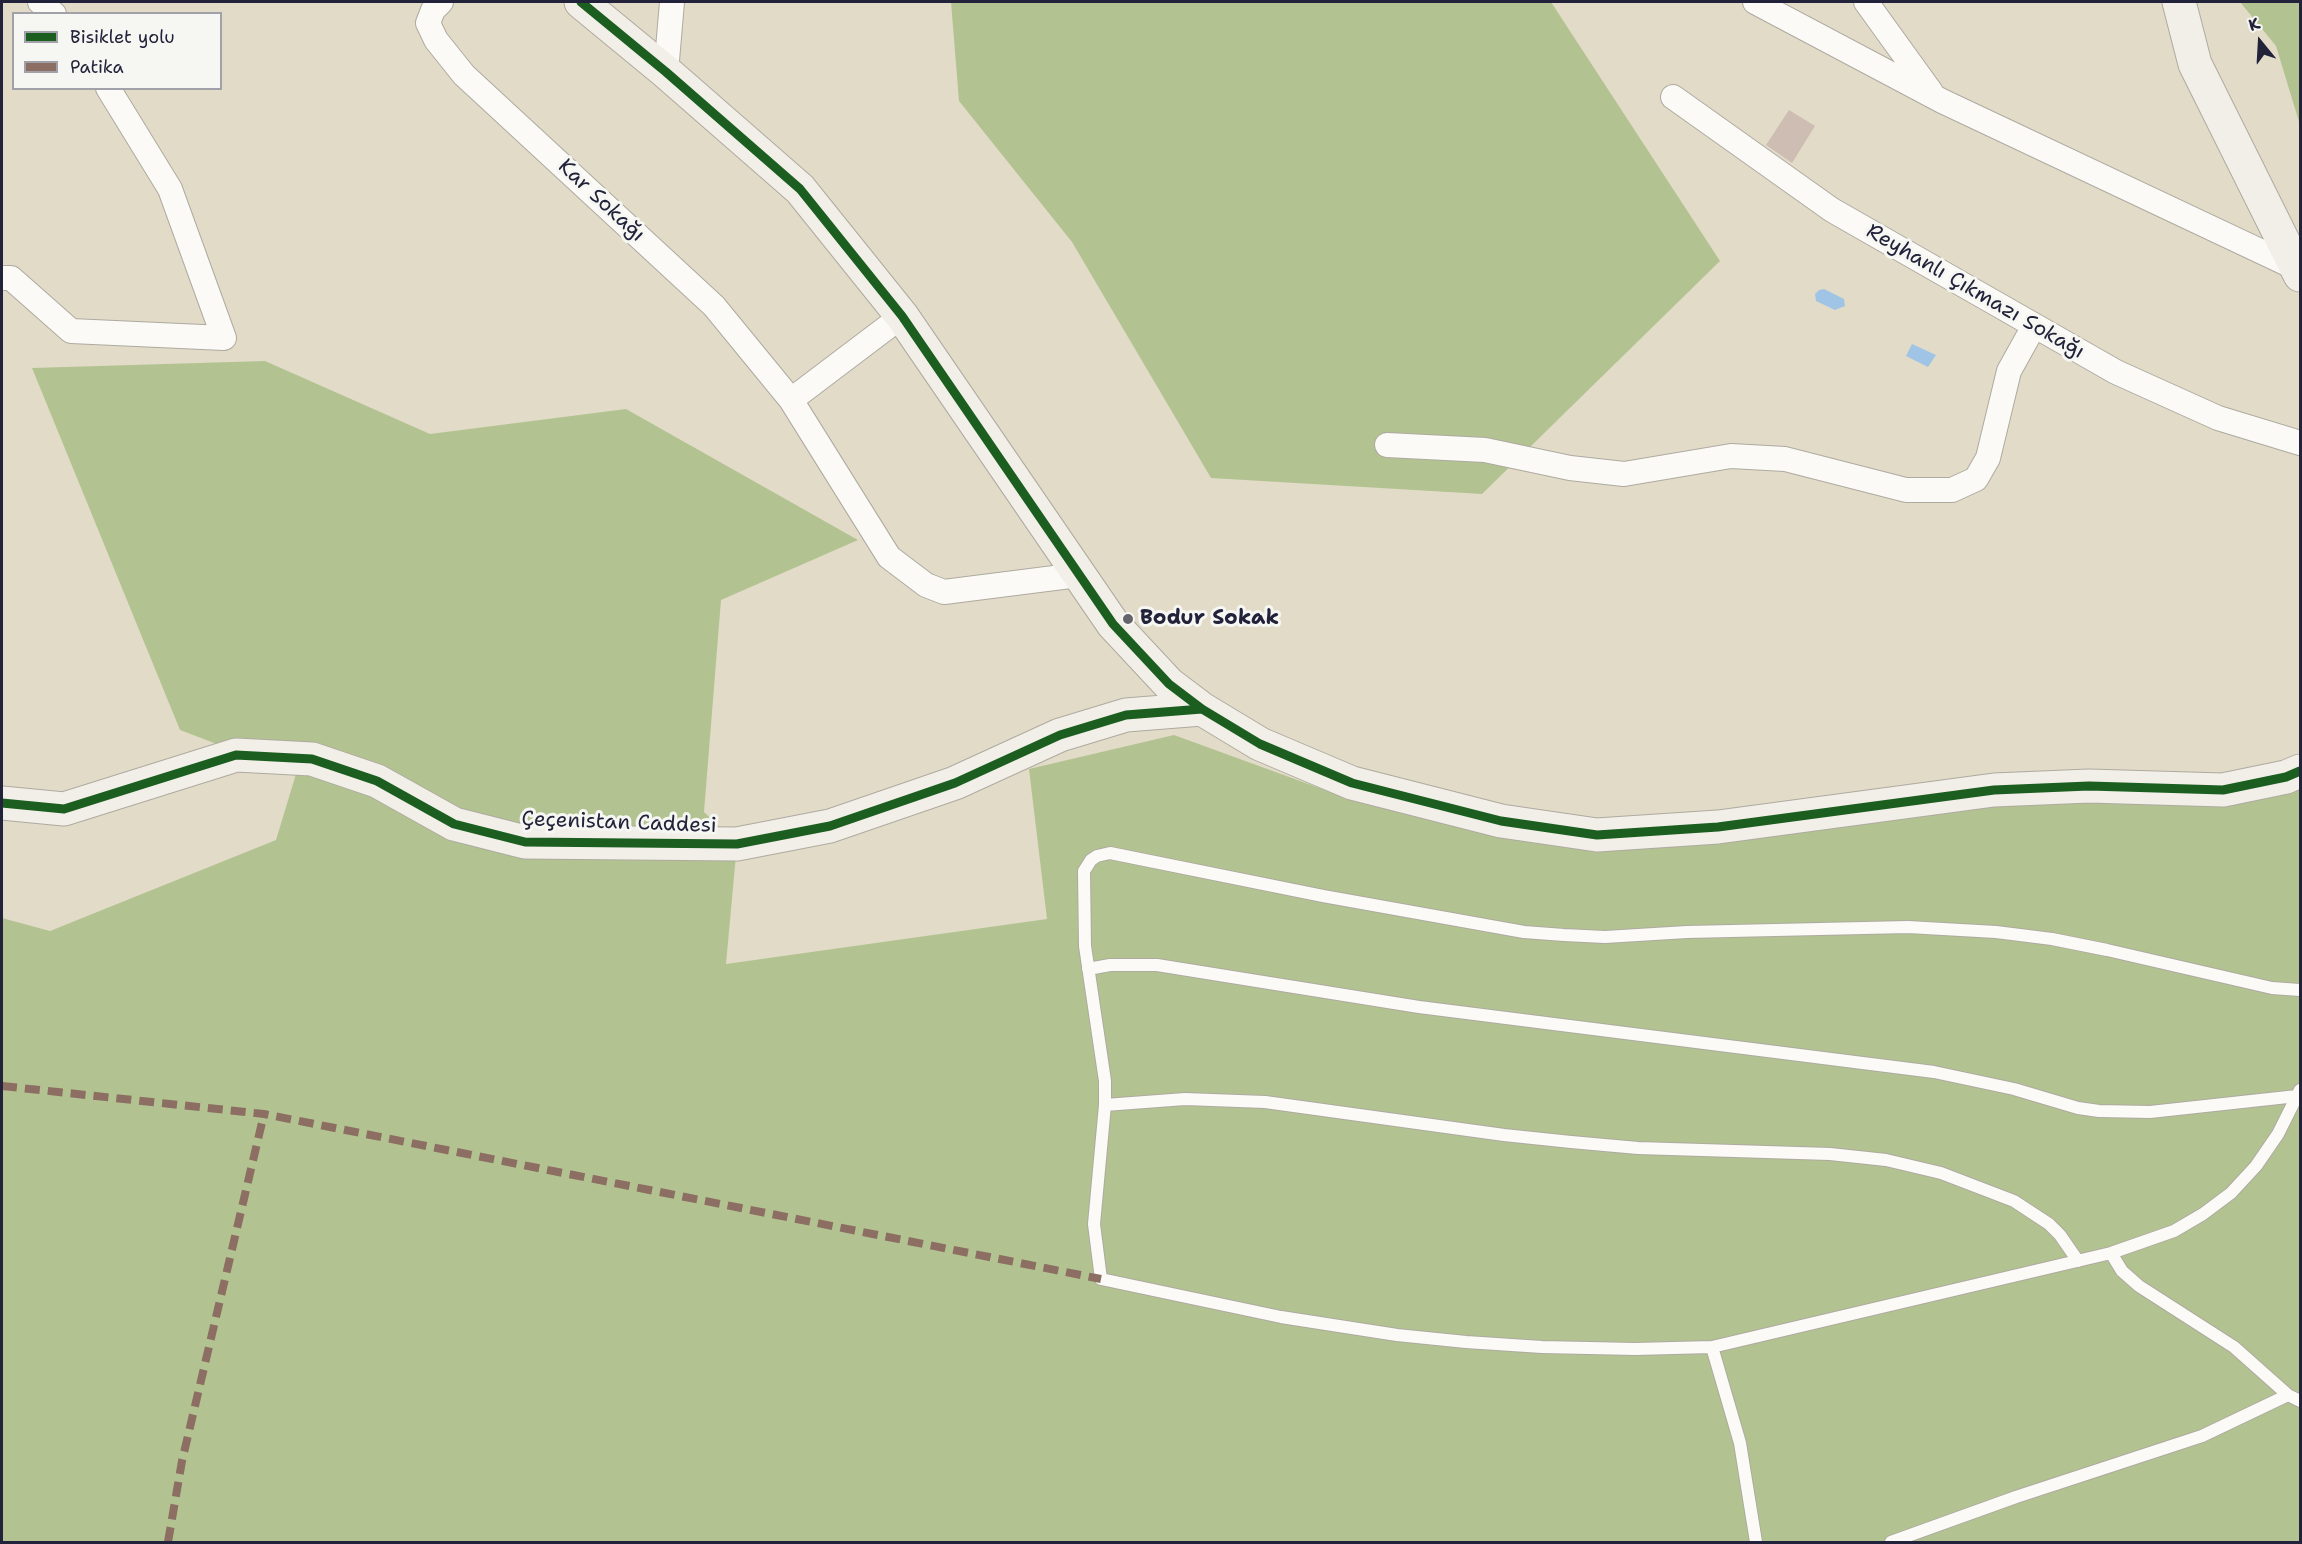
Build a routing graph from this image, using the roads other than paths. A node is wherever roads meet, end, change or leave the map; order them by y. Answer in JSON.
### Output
{"nodes":[{"id":1,"x":40,"y":2,"type":"edge"},
{"id":2,"x":441,"y":2,"type":"edge"},
{"id":3,"x":581,"y":2,"type":"edge"},
{"id":4,"x":672,"y":2,"type":"edge"},
{"id":5,"x":1755,"y":2,"type":"edge"},
{"id":6,"x":1866,"y":2,"type":"edge"},
{"id":7,"x":2179,"y":2,"type":"edge"},
{"id":8,"x":52,"y":12,"type":"edge"},
{"id":9,"x":666,"y":72,"type":"junction"},
{"id":10,"x":109,"y":90,"type":"edge"},
{"id":11,"x":1673,"y":97,"type":"dead end"},
{"id":12,"x":1934,"y":97,"type":"junction"},
{"id":13,"x":2299,"y":272,"type":"edge"},
{"id":14,"x":2,"y":278,"type":"edge"},
{"id":15,"x":902,"y":316,"type":"junction"},
{"id":16,"x":2034,"y":326,"type":"junction"},
{"id":17,"x":791,"y":400,"type":"junction"},
{"id":18,"x":2301,"y":443,"type":"edge"},
{"id":19,"x":1387,"y":445,"type":"dead end"},
{"id":20,"x":1078,"y":575,"type":"junction"},
{"id":21,"x":1202,"y":709,"type":"junction"},
{"id":22,"x":2301,"y":771,"type":"edge"},
{"id":23,"x":2,"y":803,"type":"edge"},
{"id":24,"x":1088,"y":969,"type":"junction"},
{"id":25,"x":2301,"y":990,"type":"edge"},
{"id":26,"x":2299,"y":1093,"type":"edge"},
{"id":27,"x":1105,"y":1105,"type":"junction"},
{"id":28,"x":2111,"y":1253,"type":"junction"},
{"id":29,"x":2078,"y":1261,"type":"junction"},
{"id":30,"x":1712,"y":1347,"type":"junction"},
{"id":31,"x":2288,"y":1395,"type":"junction"},
{"id":32,"x":2301,"y":1401,"type":"edge"},
{"id":33,"x":1756,"y":1542,"type":"edge"},
{"id":34,"x":1892,"y":1542,"type":"edge"}],
"edges":[{"from":1,"to":8,"type":"street"},
{"from":2,"to":17,"type":"street","name":"Kar Sokağı"},
{"from":3,"to":9,"type":"street"},
{"from":4,"to":9,"type":"street"},
{"from":5,"to":12,"type":"street"},
{"from":6,"to":12,"type":"street"},
{"from":7,"to":13,"type":"street"},
{"from":9,"to":15,"type":"street"},
{"from":10,"to":14,"type":"street"},
{"from":11,"to":16,"type":"street","name":"Reyhanlı Çıkmazı Sokağı"},
{"from":12,"to":13,"type":"street"},
{"from":15,"to":17,"type":"street"},
{"from":15,"to":20,"type":"street"},
{"from":16,"to":18,"type":"street","name":"Reyhanlı Çıkmazı Sokağı"},
{"from":16,"to":19,"type":"street"},
{"from":17,"to":20,"type":"street"},
{"from":20,"to":21,"type":"street"},
{"from":21,"to":22,"type":"street"},
{"from":21,"to":23,"type":"street","name":"Çeçenistan Caddesi"},
{"from":24,"to":25,"type":"lane"},
{"from":24,"to":26,"type":"lane"},
{"from":24,"to":27,"type":"lane"},
{"from":26,"to":28,"type":"lane"},
{"from":27,"to":29,"type":"lane"},
{"from":27,"to":30,"type":"lane"},
{"from":28,"to":29,"type":"lane"},
{"from":28,"to":31,"type":"lane"},
{"from":29,"to":30,"type":"lane"},
{"from":30,"to":33,"type":"lane"},
{"from":31,"to":32,"type":"lane"},
{"from":31,"to":34,"type":"lane"}]}
